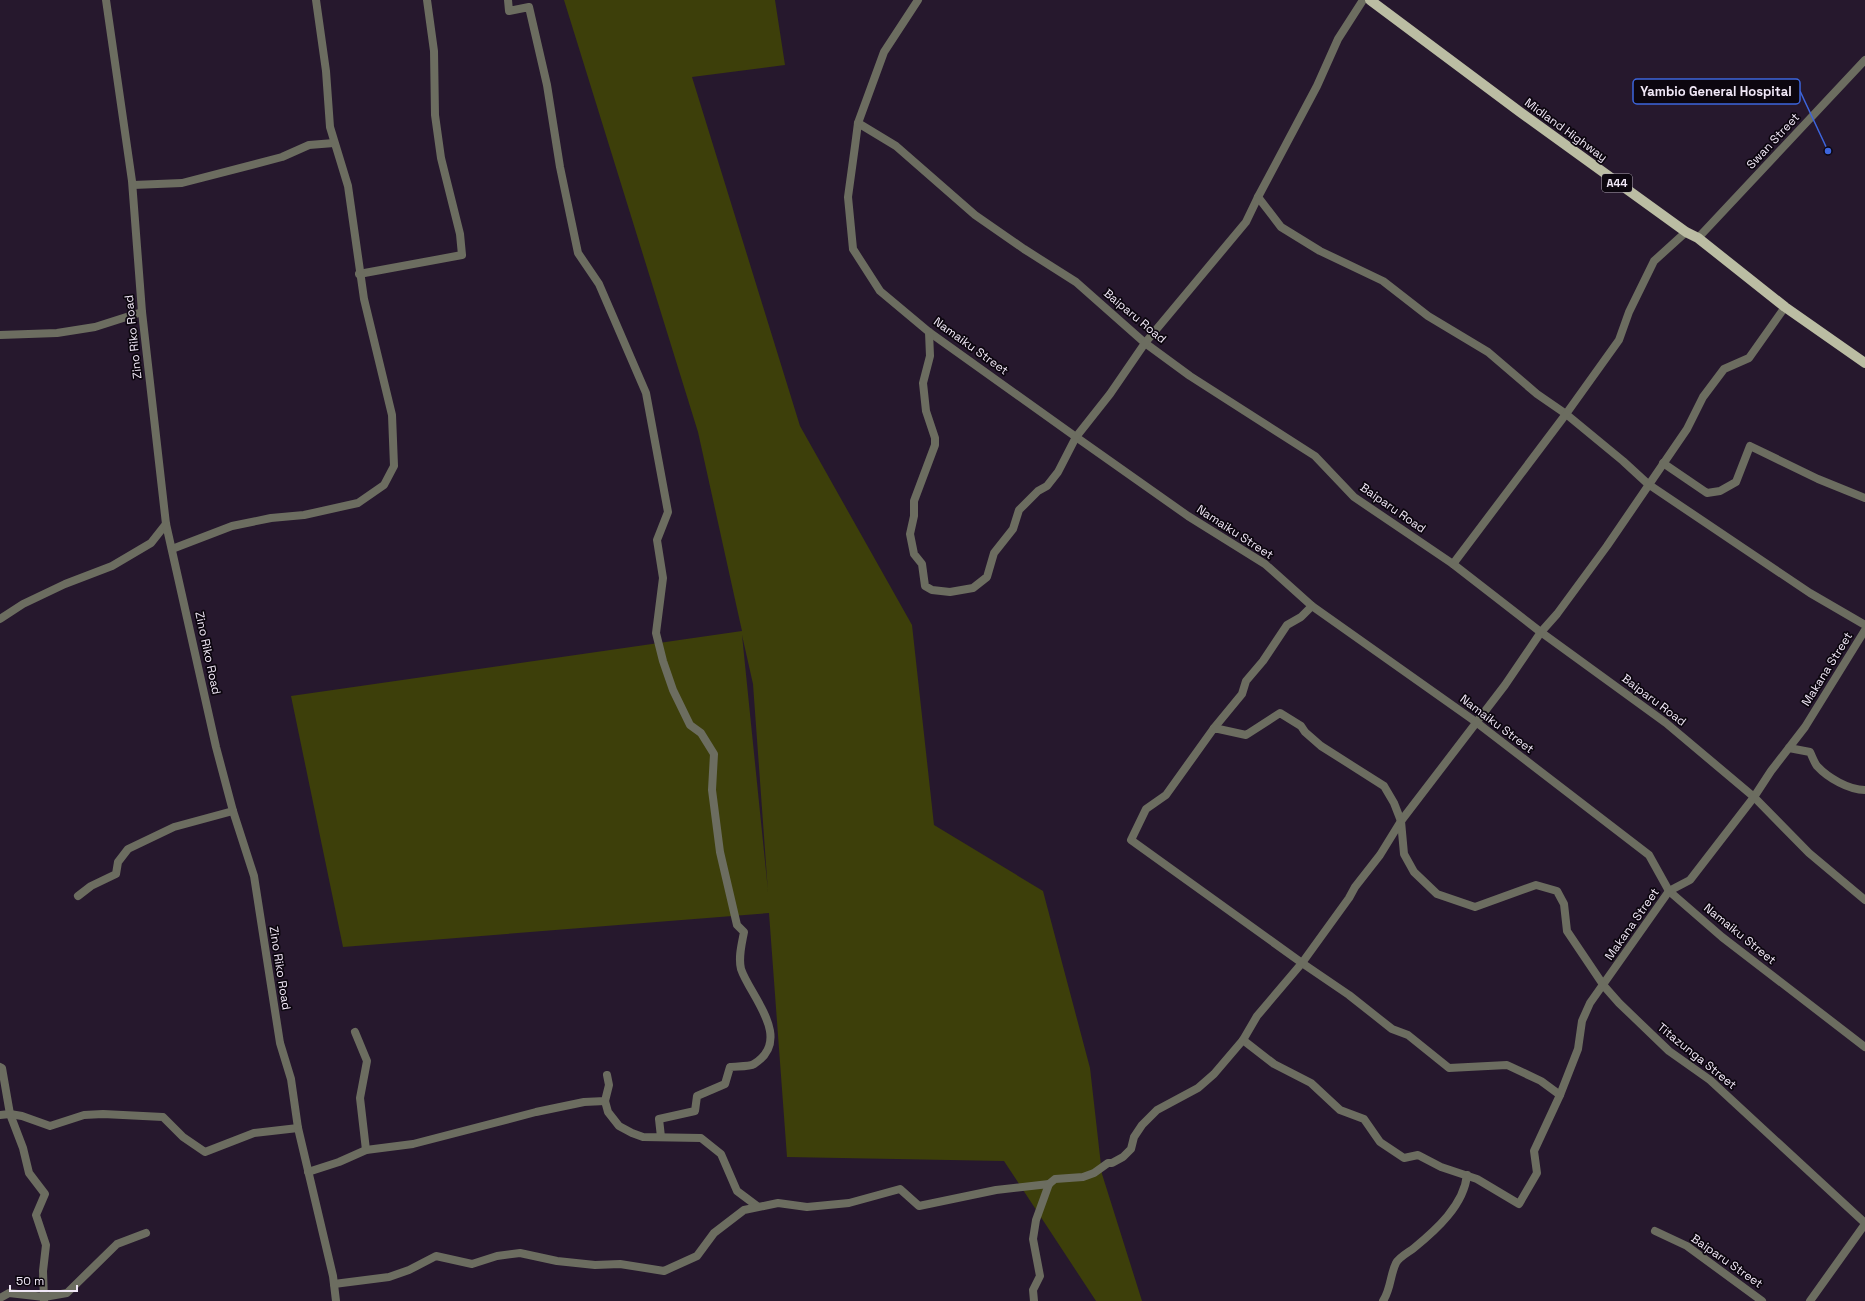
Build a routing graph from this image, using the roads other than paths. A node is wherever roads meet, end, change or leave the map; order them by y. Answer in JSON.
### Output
{"nodes":[{"id":1,"x":106,"y":0,"type":"edge"},
{"id":2,"x":316,"y":0,"type":"edge"},
{"id":3,"x":427,"y":0,"type":"edge"},
{"id":4,"x":508,"y":0,"type":"edge"},
{"id":5,"x":918,"y":0,"type":"edge"},
{"id":6,"x":1363,"y":0,"type":"edge"},
{"id":7,"x":1370,"y":0,"type":"edge"},
{"id":8,"x":1865,"y":60,"type":"edge"},
{"id":9,"x":858,"y":123,"type":"junction"},
{"id":10,"x":334,"y":144,"type":"junction"},
{"id":11,"x":133,"y":185,"type":"junction"},
{"id":12,"x":1258,"y":197,"type":"junction"},
{"id":13,"x":1686,"y":232,"type":"junction"},
{"id":14,"x":1698,"y":238,"type":"junction"},
{"id":15,"x":359,"y":274,"type":"junction"},
{"id":16,"x":1785,"y":307,"type":"junction"},
{"id":17,"x":142,"y":312,"type":"junction"},
{"id":18,"x":929,"y":332,"type":"junction"},
{"id":19,"x":0,"y":334,"type":"edge"},
{"id":20,"x":1146,"y":343,"type":"junction"},
{"id":21,"x":1865,"y":363,"type":"edge"},
{"id":22,"x":1566,"y":414,"type":"junction"},
{"id":23,"x":1076,"y":437,"type":"junction"},
{"id":24,"x":1663,"y":463,"type":"junction"},
{"id":25,"x":1648,"y":484,"type":"junction"},
{"id":26,"x":1865,"y":498,"type":"edge"},
{"id":27,"x":166,"y":524,"type":"junction"},
{"id":28,"x":172,"y":549,"type":"junction"},
{"id":29,"x":1453,"y":564,"type":"junction"},
{"id":30,"x":1312,"y":606,"type":"junction"},
{"id":31,"x":0,"y":620,"type":"edge"},
{"id":32,"x":1865,"y":625,"type":"edge"},
{"id":33,"x":1865,"y":630,"type":"edge"},
{"id":34,"x":1541,"y":632,"type":"junction"},
{"id":35,"x":1476,"y":722,"type":"junction"},
{"id":36,"x":1214,"y":728,"type":"junction"},
{"id":37,"x":1789,"y":748,"type":"junction"},
{"id":38,"x":1865,"y":790,"type":"edge"},
{"id":39,"x":1754,"y":796,"type":"junction"},
{"id":40,"x":233,"y":811,"type":"junction"},
{"id":41,"x":1401,"y":821,"type":"junction"},
{"id":42,"x":1669,"y":891,"type":"junction"},
{"id":43,"x":78,"y":896,"type":"dead end"},
{"id":44,"x":1865,"y":900,"type":"edge"},
{"id":45,"x":1302,"y":963,"type":"junction"},
{"id":46,"x":1604,"y":986,"type":"junction"},
{"id":47,"x":355,"y":1032,"type":"dead end"},
{"id":48,"x":1243,"y":1040,"type":"junction"},
{"id":49,"x":1865,"y":1047,"type":"edge"},
{"id":50,"x":0,"y":1067,"type":"edge"},
{"id":51,"x":607,"y":1075,"type":"dead end"},
{"id":52,"x":1560,"y":1095,"type":"junction"},
{"id":53,"x":606,"y":1101,"type":"junction"},
{"id":54,"x":10,"y":1114,"type":"junction"},
{"id":55,"x":0,"y":1115,"type":"edge"},
{"id":56,"x":298,"y":1128,"type":"junction"},
{"id":57,"x":661,"y":1137,"type":"junction"},
{"id":58,"x":366,"y":1150,"type":"junction"},
{"id":59,"x":308,"y":1172,"type":"junction"},
{"id":60,"x":1467,"y":1175,"type":"junction"},
{"id":61,"x":1049,"y":1184,"type":"junction"},
{"id":62,"x":757,"y":1206,"type":"junction"},
{"id":63,"x":1865,"y":1224,"type":"edge"},
{"id":64,"x":1655,"y":1231,"type":"dead end"},
{"id":65,"x":146,"y":1233,"type":"dead end"},
{"id":66,"x":334,"y":1284,"type":"junction"},
{"id":67,"x":0,"y":1298,"type":"edge"},
{"id":68,"x":44,"y":1299,"type":"edge"},
{"id":69,"x":336,"y":1301,"type":"edge"},
{"id":70,"x":1034,"y":1301,"type":"edge"},
{"id":71,"x":1384,"y":1301,"type":"edge"},
{"id":72,"x":1762,"y":1301,"type":"edge"},
{"id":73,"x":1810,"y":1301,"type":"edge"}],
"edges":[{"from":1,"to":11,"type":"street","name":"Zino Riko Road"},
{"from":2,"to":10,"type":"street"},
{"from":3,"to":15,"type":"street"},
{"from":4,"to":57,"type":"street"},
{"from":5,"to":9,"type":"street","name":"Namaiku Street"},
{"from":6,"to":12,"type":"street"},
{"from":7,"to":13,"type":"main road","name":"Midland Highway","number":"A44"},
{"from":8,"to":14,"type":"street","name":"Swan Street"},
{"from":9,"to":18,"type":"street","name":"Namaiku Street"},
{"from":9,"to":20,"type":"street","name":"Baiparu Road"},
{"from":10,"to":11,"type":"street"},
{"from":10,"to":15,"type":"street"},
{"from":11,"to":17,"type":"street","name":"Zino Riko Road"},
{"from":12,"to":20,"type":"street"},
{"from":12,"to":22,"type":"street"},
{"from":13,"to":14,"type":"main road","name":"Midland Highway","number":"A44"},
{"from":13,"to":22,"type":"street"},
{"from":14,"to":16,"type":"main road","name":"Midland Highway","number":"A44"},
{"from":15,"to":28,"type":"street"},
{"from":16,"to":21,"type":"main road","name":"Midland Highway","number":"A44"},
{"from":16,"to":24,"type":"street"},
{"from":17,"to":19,"type":"street"},
{"from":17,"to":27,"type":"street","name":"Zino Riko Road"},
{"from":18,"to":23,"type":"street","name":"Namaiku Street"},
{"from":18,"to":23,"type":"street"},
{"from":20,"to":23,"type":"street"},
{"from":20,"to":29,"type":"street","name":"Baiparu Road"},
{"from":22,"to":25,"type":"street"},
{"from":22,"to":29,"type":"street"},
{"from":23,"to":30,"type":"street","name":"Namaiku Street"},
{"from":24,"to":25,"type":"street"},
{"from":24,"to":26,"type":"street"},
{"from":25,"to":32,"type":"street"},
{"from":25,"to":34,"type":"street"},
{"from":27,"to":28,"type":"street","name":"Zino Riko Road"},
{"from":27,"to":31,"type":"street"},
{"from":28,"to":40,"type":"street","name":"Zino Riko Road"},
{"from":29,"to":34,"type":"street","name":"Baiparu Road"},
{"from":30,"to":35,"type":"street","name":"Namaiku Street"},
{"from":30,"to":36,"type":"street"},
{"from":33,"to":37,"type":"street","name":"Makana Street"},
{"from":34,"to":35,"type":"street"},
{"from":34,"to":39,"type":"street","name":"Baiparu Road"},
{"from":35,"to":41,"type":"street"},
{"from":35,"to":42,"type":"street","name":"Namaiku Street"},
{"from":36,"to":41,"type":"street","name":"Titazunga Street"},
{"from":36,"to":45,"type":"street"},
{"from":37,"to":38,"type":"street"},
{"from":37,"to":39,"type":"street","name":"Makana Street"},
{"from":39,"to":42,"type":"street","name":"Makana Street"},
{"from":39,"to":44,"type":"street","name":"Baiparu Road"},
{"from":40,"to":43,"type":"street"},
{"from":40,"to":56,"type":"street","name":"Zino Riko Road"},
{"from":41,"to":45,"type":"street"},
{"from":41,"to":46,"type":"street","name":"Titazunga Street"},
{"from":42,"to":46,"type":"street","name":"Makana Street"},
{"from":42,"to":49,"type":"street","name":"Namaiku Street"},
{"from":45,"to":48,"type":"street"},
{"from":45,"to":52,"type":"street"},
{"from":46,"to":52,"type":"street","name":"Makana Street"},
{"from":46,"to":63,"type":"street","name":"Titazunga Street"},
{"from":47,"to":58,"type":"street"},
{"from":48,"to":60,"type":"street"},
{"from":48,"to":61,"type":"street"},
{"from":50,"to":54,"type":"street"},
{"from":51,"to":53,"type":"street"},
{"from":52,"to":60,"type":"street","name":"Makana Street"},
{"from":53,"to":57,"type":"street"},
{"from":53,"to":58,"type":"street"},
{"from":54,"to":55,"type":"street"},
{"from":54,"to":56,"type":"street"},
{"from":54,"to":68,"type":"street"},
{"from":56,"to":59,"type":"street","name":"Zino Riko Road"},
{"from":57,"to":62,"type":"street"},
{"from":58,"to":59,"type":"street"},
{"from":59,"to":66,"type":"street","name":"Zino Riko Road"},
{"from":60,"to":71,"type":"street"},
{"from":61,"to":62,"type":"street"},
{"from":61,"to":70,"type":"street"},
{"from":62,"to":66,"type":"street"},
{"from":63,"to":73,"type":"street"},
{"from":64,"to":72,"type":"street","name":"Baiparu Street"},
{"from":65,"to":68,"type":"street"},
{"from":66,"to":69,"type":"street","name":"Zino Riko Road"},
{"from":67,"to":68,"type":"street"}]}
